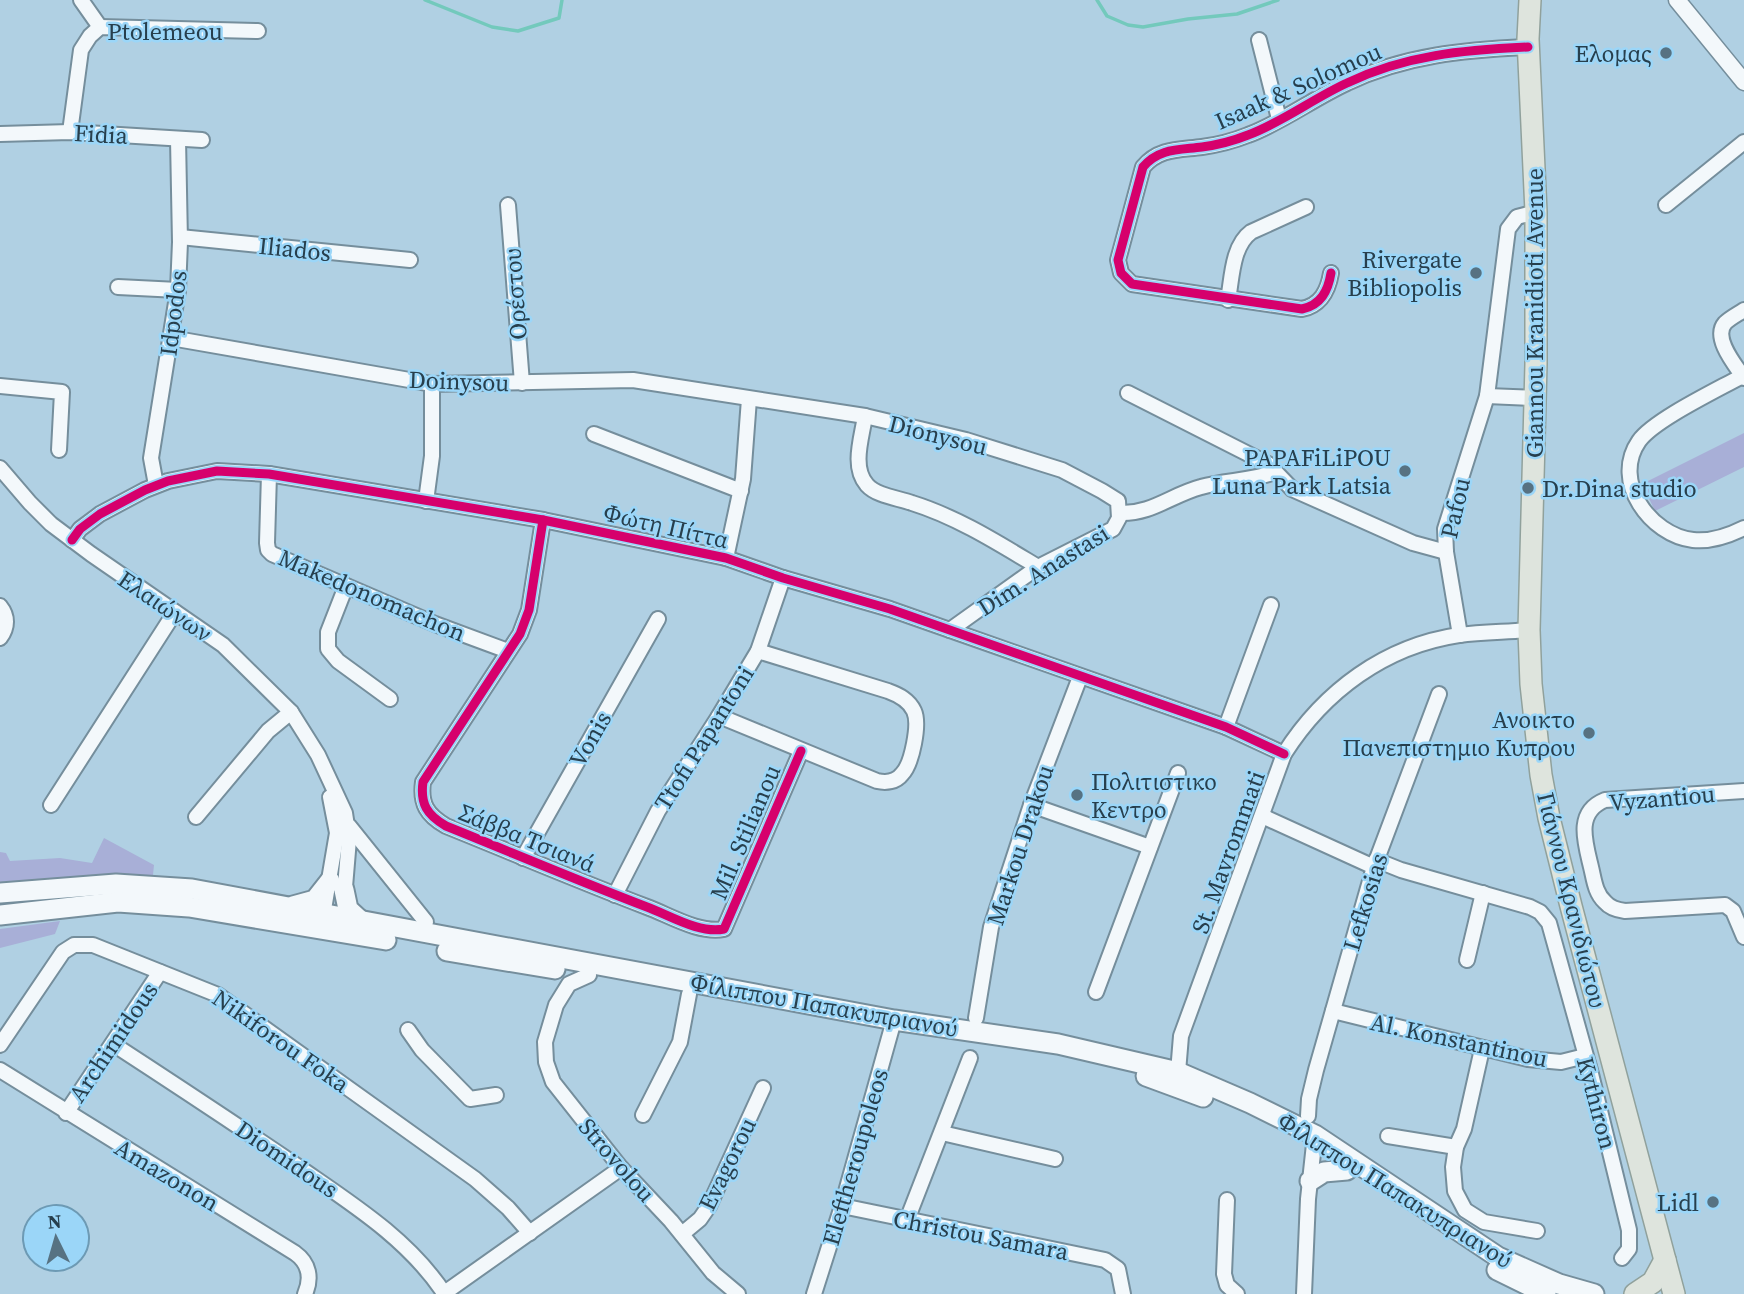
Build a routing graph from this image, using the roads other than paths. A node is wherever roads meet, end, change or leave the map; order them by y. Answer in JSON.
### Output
{"nodes":[{"id":1,"x":81,"y":0,"type":"edge"},
{"id":2,"x":1521,"y":0,"type":"edge"},
{"id":3,"x":1530,"y":0,"type":"edge"},
{"id":4,"x":1677,"y":0,"type":"edge"},
{"id":5,"x":100,"y":27,"type":"junction"},
{"id":6,"x":258,"y":31,"type":"dead end"},
{"id":7,"x":1259,"y":40,"type":"dead end"},
{"id":8,"x":1528,"y":43,"type":"junction"},
{"id":9,"x":1744,"y":82,"type":"edge"},
{"id":10,"x":1279,"y":119,"type":"junction"},
{"id":11,"x":70,"y":131,"type":"junction"},
{"id":12,"x":0,"y":134,"type":"edge"},
{"id":13,"x":178,"y":139,"type":"junction"},
{"id":14,"x":202,"y":140,"type":"dead end"},
{"id":15,"x":1744,"y":142,"type":"edge"},
{"id":16,"x":508,"y":205,"type":"dead end"},
{"id":17,"x":1666,"y":205,"type":"dead end"},
{"id":18,"x":1306,"y":207,"type":"dead end"},
{"id":19,"x":1536,"y":212,"type":"junction"},
{"id":20,"x":180,"y":237,"type":"junction"},
{"id":21,"x":410,"y":260,"type":"dead end"},
{"id":22,"x":1331,"y":273,"type":"dead end"},
{"id":23,"x":118,"y":287,"type":"dead end"},
{"id":24,"x":178,"y":290,"type":"junction"},
{"id":25,"x":1228,"y":300,"type":"junction"},
{"id":26,"x":1744,"y":310,"type":"edge"},
{"id":27,"x":171,"y":338,"type":"junction"},
{"id":28,"x":1743,"y":377,"type":"edge"},
{"id":29,"x":522,"y":383,"type":"junction"},
{"id":30,"x":432,"y":384,"type":"junction"},
{"id":31,"x":0,"y":386,"type":"edge"},
{"id":32,"x":1128,"y":393,"type":"dead end"},
{"id":33,"x":1486,"y":396,"type":"junction"},
{"id":34,"x":1535,"y":398,"type":"junction"},
{"id":35,"x":749,"y":400,"type":"junction"},
{"id":36,"x":865,"y":416,"type":"junction"},
{"id":37,"x":594,"y":434,"type":"dead end"},
{"id":38,"x":59,"y":450,"type":"dead end"},
{"id":39,"x":0,"y":468,"type":"edge"},
{"id":40,"x":1275,"y":472,"type":"junction"},
{"id":41,"x":269,"y":474,"type":"junction"},
{"id":42,"x":156,"y":485,"type":"junction"},
{"id":43,"x":741,"y":491,"type":"junction"},
{"id":44,"x":426,"y":500,"type":"junction"},
{"id":45,"x":1119,"y":507,"type":"junction"},
{"id":46,"x":543,"y":520,"type":"junction"},
{"id":47,"x":1744,"y":528,"type":"edge"},
{"id":48,"x":72,"y":540,"type":"junction"},
{"id":49,"x":1446,"y":552,"type":"junction"},
{"id":50,"x":726,"y":558,"type":"junction"},
{"id":51,"x":1038,"y":568,"type":"junction"},
{"id":52,"x":783,"y":578,"type":"junction"},
{"id":53,"x":346,"y":586,"type":"junction"},
{"id":54,"x":1271,"y":605,"type":"dead end"},
{"id":55,"x":0,"y":606,"type":"edge"},
{"id":56,"x":175,"y":612,"type":"junction"},
{"id":57,"x":658,"y":619,"type":"dead end"},
{"id":58,"x":950,"y":630,"type":"junction"},
{"id":59,"x":1529,"y":630,"type":"junction"},
{"id":60,"x":1460,"y":635,"type":"junction"},
{"id":61,"x":0,"y":638,"type":"edge"},
{"id":62,"x":508,"y":651,"type":"junction"},
{"id":63,"x":758,"y":651,"type":"junction"},
{"id":64,"x":1080,"y":677,"type":"junction"},
{"id":65,"x":1438,"y":694,"type":"dead end"},
{"id":66,"x":390,"y":699,"type":"dead end"},
{"id":67,"x":291,"y":712,"type":"junction"},
{"id":68,"x":719,"y":716,"type":"junction"},
{"id":69,"x":1226,"y":727,"type":"junction"},
{"id":70,"x":801,"y":751,"type":"junction"},
{"id":71,"x":1284,"y":754,"type":"junction"},
{"id":72,"x":318,"y":755,"type":"junction"},
{"id":73,"x":1178,"y":773,"type":"dead end"},
{"id":74,"x":1744,"y":792,"type":"edge"},
{"id":75,"x":1031,"y":804,"type":"junction"},
{"id":76,"x":51,"y":806,"type":"dead end"},
{"id":77,"x":197,"y":817,"type":"dead end"},
{"id":78,"x":1262,"y":817,"type":"junction"},
{"id":79,"x":348,"y":825,"type":"junction"},
{"id":80,"x":1150,"y":847,"type":"junction"},
{"id":81,"x":523,"y":858,"type":"junction"},
{"id":82,"x":1375,"y":864,"type":"junction"},
{"id":83,"x":337,"y":886,"type":"junction"},
{"id":84,"x":0,"y":893,"type":"edge"},
{"id":85,"x":1483,"y":893,"type":"junction"},
{"id":86,"x":615,"y":895,"type":"junction"},
{"id":87,"x":289,"y":907,"type":"junction"},
{"id":88,"x":0,"y":915,"type":"edge"},
{"id":89,"x":361,"y":921,"type":"junction"},
{"id":90,"x":332,"y":922,"type":"junction"},
{"id":91,"x":426,"y":922,"type":"dead end"},
{"id":92,"x":724,"y":929,"type":"joint"},
{"id":93,"x":1744,"y":937,"type":"edge"},
{"id":94,"x":1467,"y":960,"type":"dead end"},
{"id":95,"x":543,"y":967,"type":"junction"},
{"id":96,"x":160,"y":972,"type":"junction"},
{"id":97,"x":589,"y":975,"type":"junction"},
{"id":98,"x":1096,"y":992,"type":"dead end"},
{"id":99,"x":689,"y":994,"type":"junction"},
{"id":100,"x":555,"y":1005,"type":"junction"},
{"id":101,"x":1333,"y":1011,"type":"junction"},
{"id":102,"x":976,"y":1017,"type":"dead end"},
{"id":103,"x":892,"y":1026,"type":"junction"},
{"id":104,"x":408,"y":1030,"type":"dead end"},
{"id":105,"x":1181,"y":1036,"type":"junction"},
{"id":106,"x":113,"y":1044,"type":"junction"},
{"id":107,"x":0,"y":1045,"type":"edge"},
{"id":108,"x":1482,"y":1049,"type":"junction"},
{"id":109,"x":1585,"y":1056,"type":"junction"},
{"id":110,"x":970,"y":1058,"type":"dead end"},
{"id":111,"x":1155,"y":1066,"type":"junction"},
{"id":112,"x":0,"y":1070,"type":"edge"},
{"id":113,"x":1178,"y":1072,"type":"junction"},
{"id":114,"x":1591,"y":1074,"type":"junction"},
{"id":115,"x":1619,"y":1084,"type":"junction"},
{"id":116,"x":763,"y":1088,"type":"dead end"},
{"id":117,"x":496,"y":1095,"type":"dead end"},
{"id":118,"x":66,"y":1113,"type":"junction"},
{"id":119,"x":643,"y":1115,"type":"dead end"},
{"id":120,"x":942,"y":1133,"type":"junction"},
{"id":121,"x":1309,"y":1135,"type":"junction"},
{"id":122,"x":1388,"y":1136,"type":"dead end"},
{"id":123,"x":1456,"y":1147,"type":"junction"},
{"id":124,"x":1055,"y":1159,"type":"dead end"},
{"id":125,"x":621,"y":1168,"type":"junction"},
{"id":126,"x":1347,"y":1170,"type":"junction"},
{"id":127,"x":1309,"y":1190,"type":"junction"},
{"id":128,"x":1227,"y":1200,"type":"dead end"},
{"id":129,"x":842,"y":1206,"type":"junction"},
{"id":130,"x":907,"y":1220,"type":"junction"},
{"id":131,"x":1537,"y":1231,"type":"dead end"},
{"id":132,"x":530,"y":1233,"type":"junction"},
{"id":133,"x":682,"y":1234,"type":"junction"},
{"id":134,"x":1622,"y":1258,"type":"dead end"},
{"id":135,"x":1665,"y":1260,"type":"junction"},
{"id":136,"x":444,"y":1293,"type":"edge"},
{"id":137,"x":305,"y":1294,"type":"edge"},
{"id":138,"x":738,"y":1294,"type":"edge"},
{"id":139,"x":814,"y":1294,"type":"edge"},
{"id":140,"x":1123,"y":1294,"type":"edge"},
{"id":141,"x":1237,"y":1294,"type":"edge"},
{"id":142,"x":1304,"y":1294,"type":"edge"},
{"id":143,"x":1546,"y":1294,"type":"edge"},
{"id":144,"x":1594,"y":1294,"type":"edge"},
{"id":145,"x":1635,"y":1294,"type":"edge"},
{"id":146,"x":1674,"y":1294,"type":"edge"}],
"edges":[{"from":1,"to":5,"type":"street"},
{"from":2,"to":8,"type":"main road","name":"Giannou Kranidioti Avenue"},
{"from":3,"to":8,"type":"main road","name":"Giannou Kranidioti Avenue"},
{"from":4,"to":9,"type":"street"},
{"from":5,"to":6,"type":"street","name":"Ptolemeou"},
{"from":5,"to":11,"type":"street","name":"Ptolemeou"},
{"from":7,"to":10,"type":"street","name":"Isaak & Solomou"},
{"from":8,"to":10,"type":"street","name":"Isaak & Solomou"},
{"from":8,"to":19,"type":"main road","name":"Giannou Kranidioti Avenue"},
{"from":10,"to":25,"type":"street","name":"Isaak & Solomou"},
{"from":11,"to":12,"type":"street","name":"Fidia"},
{"from":11,"to":13,"type":"street","name":"Fidia"},
{"from":13,"to":14,"type":"street","name":"Fidia"},
{"from":13,"to":20,"type":"street","name":"Idpodos"},
{"from":15,"to":17,"type":"street"},
{"from":16,"to":29,"type":"street","name":"Ορέστου"},
{"from":18,"to":25,"type":"street"},
{"from":19,"to":33,"type":"street","name":"Pafou"},
{"from":19,"to":34,"type":"main road","name":"Giannou Kranidioti Avenue"},
{"from":20,"to":21,"type":"street","name":"Iliados"},
{"from":20,"to":24,"type":"street","name":"Idpodos"},
{"from":22,"to":25,"type":"street","name":"Isaak & Solomou"},
{"from":23,"to":24,"type":"street"},
{"from":24,"to":27,"type":"street","name":"Idpodos"},
{"from":26,"to":28,"type":"street"},
{"from":27,"to":30,"type":"street","name":"Doinysou"},
{"from":27,"to":42,"type":"street","name":"Idpodos"},
{"from":28,"to":47,"type":"street"},
{"from":29,"to":30,"type":"street","name":"Doinysou"},
{"from":29,"to":35,"type":"street","name":"Doinysou"},
{"from":30,"to":44,"type":"street"},
{"from":31,"to":38,"type":"street"},
{"from":32,"to":40,"type":"street","name":"Pafou"},
{"from":33,"to":34,"type":"street"},
{"from":33,"to":49,"type":"street","name":"Pafou"},
{"from":34,"to":59,"type":"main road","name":"Giannou Kranidioti Avenue"},
{"from":35,"to":36,"type":"street","name":"Dionysou"},
{"from":35,"to":43,"type":"street"},
{"from":36,"to":45,"type":"street","name":"Dionysou"},
{"from":36,"to":51,"type":"street"},
{"from":37,"to":43,"type":"street"},
{"from":39,"to":48,"type":"street","name":"Ελαιώνων"},
{"from":40,"to":45,"type":"street"},
{"from":40,"to":49,"type":"street","name":"Pafou"},
{"from":41,"to":42,"type":"street","name":"Φώτη Πίττα"},
{"from":41,"to":44,"type":"street","name":"Φώτη Πίττα"},
{"from":41,"to":53,"type":"street","name":"Makedonomachon"},
{"from":42,"to":48,"type":"street","name":"Φώτη Πίττα"},
{"from":43,"to":50,"type":"street"},
{"from":44,"to":46,"type":"street","name":"Φώτη Πίττα"},
{"from":45,"to":51,"type":"street","name":"Dim. Anastasi"},
{"from":46,"to":50,"type":"street","name":"Φώτη Πίττα"},
{"from":46,"to":62,"type":"street","name":"Σάββα Τσιανά"},
{"from":48,"to":56,"type":"street","name":"Ελαιώνων"},
{"from":49,"to":60,"type":"street"},
{"from":50,"to":52,"type":"street","name":"Φώτη Πίττα"},
{"from":51,"to":58,"type":"street","name":"Dim. Anastasi"},
{"from":52,"to":58,"type":"street","name":"Φώτη Πίττα"},
{"from":52,"to":63,"type":"street","name":"Ttofi Papantoni"},
{"from":53,"to":62,"type":"street","name":"Makedonomachon"},
{"from":53,"to":66,"type":"street"},
{"from":54,"to":69,"type":"street"},
{"from":55,"to":61,"type":"street"},
{"from":56,"to":67,"type":"street","name":"Ελαιώνων"},
{"from":56,"to":76,"type":"street"},
{"from":57,"to":81,"type":"street","name":"Vonis"},
{"from":58,"to":64,"type":"street","name":"Φώτη Πίττα"},
{"from":59,"to":60,"type":"street","name":"St. Mavrommati"},
{"from":59,"to":115,"type":"main road","name":"Γιάννου Κρανιδιώτου"},
{"from":60,"to":71,"type":"street","name":"St. Mavrommati"},
{"from":62,"to":81,"type":"street","name":"Σάββα Τσιανά"},
{"from":63,"to":68,"type":"street","name":"Ttofi Papantoni"},
{"from":63,"to":70,"type":"street"},
{"from":64,"to":69,"type":"street","name":"Φώτη Πίττα"},
{"from":64,"to":75,"type":"street","name":"Markou Drakou"},
{"from":65,"to":82,"type":"street","name":"Lefkosias"},
{"from":67,"to":72,"type":"street","name":"Ελαιώνων"},
{"from":67,"to":77,"type":"street"},
{"from":68,"to":70,"type":"street"},
{"from":68,"to":86,"type":"street","name":"Ttofi Papantoni"},
{"from":69,"to":71,"type":"street","name":"Φώτη Πίττα"},
{"from":70,"to":92,"type":"street","name":"Mil. Stilianou"},
{"from":71,"to":78,"type":"street","name":"St. Mavrommati"},
{"from":72,"to":79,"type":"street","name":"Ελαιώνων"},
{"from":72,"to":83,"type":"street","name":"Ελαιώνων"},
{"from":73,"to":80,"type":"street"},
{"from":74,"to":93,"type":"street","name":"Vyzantiou"},
{"from":75,"to":80,"type":"street"},
{"from":75,"to":102,"type":"street","name":"Markou Drakou"},
{"from":78,"to":82,"type":"street","name":"Kythiron"},
{"from":78,"to":105,"type":"street","name":"St. Mavrommati"},
{"from":79,"to":83,"type":"street","name":"Ελαιώνων"},
{"from":79,"to":91,"type":"street"},
{"from":80,"to":98,"type":"street"},
{"from":81,"to":86,"type":"street","name":"Σάββα Τσιανά"},
{"from":82,"to":85,"type":"street","name":"Kythiron"},
{"from":82,"to":101,"type":"street","name":"Lefkosias"},
{"from":83,"to":87,"type":"main road"},
{"from":83,"to":89,"type":"main road"},
{"from":83,"to":90,"type":"street","name":"Ελαιώνων"},
{"from":84,"to":87,"type":"main road","name":"Φίλιππου Παπακυπριανού"},
{"from":85,"to":94,"type":"street"},
{"from":85,"to":109,"type":"street","name":"Kythiron"},
{"from":86,"to":92,"type":"street","name":"Σάββα Τσιανά"},
{"from":87,"to":90,"type":"main road","name":"Φίλιππου Παπακυπριανού"},
{"from":88,"to":90,"type":"main road","name":"Φίλιππου Παπακυπριανού"},
{"from":89,"to":90,"type":"main road","name":"Φίλιππου Παπακυπριανού"},
{"from":89,"to":103,"type":"main road","name":"Φίλιππου Παπακυπριανού"},
{"from":90,"to":95,"type":"main road","name":"Φίλιππου Παπακυπριανού"},
{"from":95,"to":97,"type":"main road","name":"Φίλιππου Παπακυπριανού"},
{"from":95,"to":100,"type":"street","name":"Strovolou"},
{"from":96,"to":106,"type":"street","name":"Archimidous"},
{"from":96,"to":107,"type":"street","name":"Nikiforou Foka"},
{"from":96,"to":132,"type":"street","name":"Nikiforou Foka"},
{"from":97,"to":99,"type":"main road","name":"Φίλιππου Παπακυπριανού"},
{"from":97,"to":100,"type":"street","name":"Strovolou"},
{"from":99,"to":103,"type":"main road","name":"Φίλιππου Παπακυπριανού"},
{"from":99,"to":119,"type":"street"},
{"from":100,"to":125,"type":"street","name":"Strovolou"},
{"from":101,"to":108,"type":"street","name":"Al. Konstantinou"},
{"from":101,"to":121,"type":"street","name":"Lefkosias"},
{"from":103,"to":111,"type":"main road","name":"Φίλιππου Παπακυπριανού"},
{"from":103,"to":121,"type":"main road","name":"Φίλιππου Παπακυπριανού"},
{"from":103,"to":129,"type":"street","name":"Eleftheroupoleos"},
{"from":104,"to":117,"type":"street"},
{"from":105,"to":111,"type":"street","name":"St. Mavrommati"},
{"from":105,"to":113,"type":"street","name":"St. Mavrommati"},
{"from":106,"to":118,"type":"street","name":"Archimidous"},
{"from":106,"to":136,"type":"street","name":"Diomidous"},
{"from":108,"to":109,"type":"street","name":"Al. Konstantinou"},
{"from":108,"to":123,"type":"street"},
{"from":109,"to":114,"type":"street","name":"Kythiron"},
{"from":110,"to":120,"type":"street"},
{"from":111,"to":113,"type":"main road","name":"Φίλιππου Παπακυπριανού"},
{"from":112,"to":118,"type":"street","name":"Amazonon"},
{"from":113,"to":121,"type":"main road","name":"Φίλιππου Παπακυπριανού"},
{"from":114,"to":115,"type":"street"},
{"from":114,"to":134,"type":"street","name":"Kythiron"},
{"from":115,"to":135,"type":"main road","name":"Γιάννου Κρανιδιώτου"},
{"from":116,"to":133,"type":"street","name":"Evagorou"},
{"from":118,"to":137,"type":"street","name":"Amazonon"},
{"from":120,"to":124,"type":"street"},
{"from":120,"to":130,"type":"street"},
{"from":121,"to":126,"type":"main road","name":"Φίλιππου Παπακυπριανού"},
{"from":121,"to":127,"type":"street","name":"Lefkosias"},
{"from":121,"to":144,"type":"main road","name":"Φίλιππου Παπακυπριανού"},
{"from":122,"to":123,"type":"street"},
{"from":123,"to":131,"type":"street"},
{"from":125,"to":132,"type":"street"},
{"from":125,"to":133,"type":"street","name":"Strovolou"},
{"from":126,"to":127,"type":"main road"},
{"from":126,"to":143,"type":"main road","name":"Φίλιππου Παπακυπριανού"},
{"from":127,"to":142,"type":"street","name":"Lefkosias"},
{"from":128,"to":141,"type":"street"},
{"from":129,"to":130,"type":"street","name":"Christou Samara"},
{"from":129,"to":139,"type":"street","name":"Eleftheroupoleos"},
{"from":130,"to":140,"type":"street","name":"Christou Samara"},
{"from":132,"to":136,"type":"street"},
{"from":133,"to":138,"type":"street","name":"Strovolou"},
{"from":135,"to":145,"type":"main road"},
{"from":135,"to":146,"type":"main road"}]}
